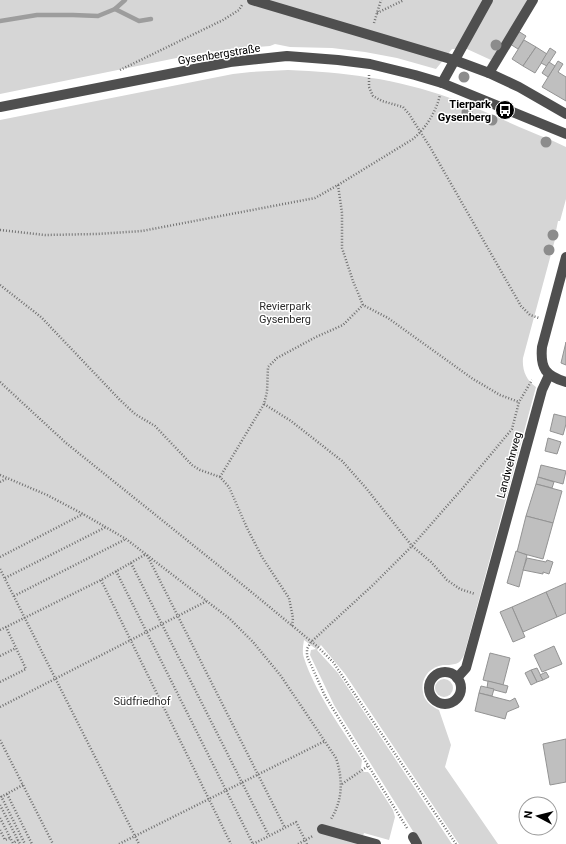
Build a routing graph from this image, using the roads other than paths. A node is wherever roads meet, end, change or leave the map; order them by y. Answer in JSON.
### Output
{"nodes":[{"id":1,"x":252,"y":0,"type":"edge"},
{"id":2,"x":488,"y":0,"type":"edge"},
{"id":3,"x":533,"y":0,"type":"edge"},
{"id":4,"x":454,"y":60,"type":"junction"},
{"id":5,"x":489,"y":73,"type":"junction"},
{"id":6,"x":442,"y":83,"type":"junction"},
{"id":7,"x":0,"y":107,"type":"edge"},
{"id":8,"x":566,"y":114,"type":"edge"},
{"id":9,"x":566,"y":134,"type":"edge"},
{"id":10,"x":566,"y":257,"type":"edge"},
{"id":11,"x":546,"y":372,"type":"junction"},
{"id":12,"x":566,"y":382,"type":"edge"},
{"id":13,"x":457,"y":678,"type":"dead end"},
{"id":14,"x":322,"y":829,"type":"road end"},
{"id":15,"x":376,"y":844,"type":"edge"}],
"edges":[{"from":1,"to":4,"type":"street"},
{"from":2,"to":4,"type":"street"},
{"from":3,"to":5,"type":"street"},
{"from":4,"to":5,"type":"street"},
{"from":4,"to":6,"type":"street"},
{"from":5,"to":8,"type":"street"},
{"from":6,"to":7,"type":"street","name":"Gysenbergstraße"},
{"from":6,"to":9,"type":"street","name":"Gysenbergstraße"},
{"from":10,"to":11,"type":"street","name":"Landwehrweg"},
{"from":11,"to":12,"type":"street"},
{"from":11,"to":13,"type":"street","name":"Landwehrweg"},
{"from":14,"to":15,"type":"street"}]}
